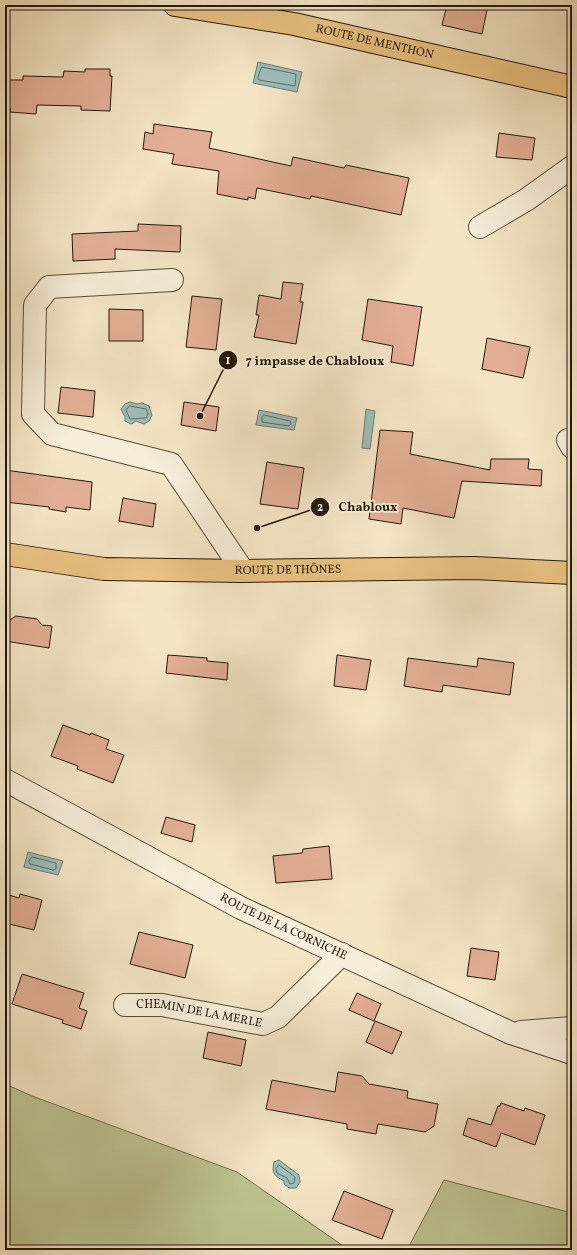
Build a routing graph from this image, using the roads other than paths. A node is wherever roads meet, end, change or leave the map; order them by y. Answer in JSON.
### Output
{"nodes":[{"id":1,"x":175,"y":5,"type":"edge"},
{"id":2,"x":572,"y":87,"type":"edge"},
{"id":3,"x":572,"y":167,"type":"edge"},
{"id":4,"x":480,"y":227,"type":"dead end"},
{"id":5,"x":172,"y":280,"type":"dead end"},
{"id":6,"x":5,"y":554,"type":"edge"},
{"id":7,"x":243,"y":571,"type":"junction"},
{"id":8,"x":572,"y":573,"type":"edge"},
{"id":9,"x":5,"y":780,"type":"edge"},
{"id":10,"x":342,"y":954,"type":"junction"},
{"id":11,"x":125,"y":1005,"type":"dead end"},
{"id":12,"x":572,"y":1028,"type":"edge"},
{"id":13,"x":511,"y":1033,"type":"junction"},
{"id":14,"x":572,"y":1053,"type":"edge"}],
"edges":[{"from":1,"to":2,"type":"main road","name":"ROUTE DE MENTHON"},
{"from":3,"to":4,"type":"street"},
{"from":5,"to":7,"type":"street"},
{"from":6,"to":7,"type":"main road","name":"ROUTE DE THÔNES"},
{"from":7,"to":8,"type":"main road","name":"ROUTE DE THÔNES"},
{"from":9,"to":10,"type":"street","name":"ROUTE DE LA CORNICHE"},
{"from":10,"to":11,"type":"street","name":"CHEMIN DE LA MERLE"},
{"from":10,"to":13,"type":"street","name":"ROUTE DE LA CORNICHE"},
{"from":12,"to":13,"type":"street"},
{"from":13,"to":14,"type":"street","name":"ROUTE DE LA CORNICHE"}]}
